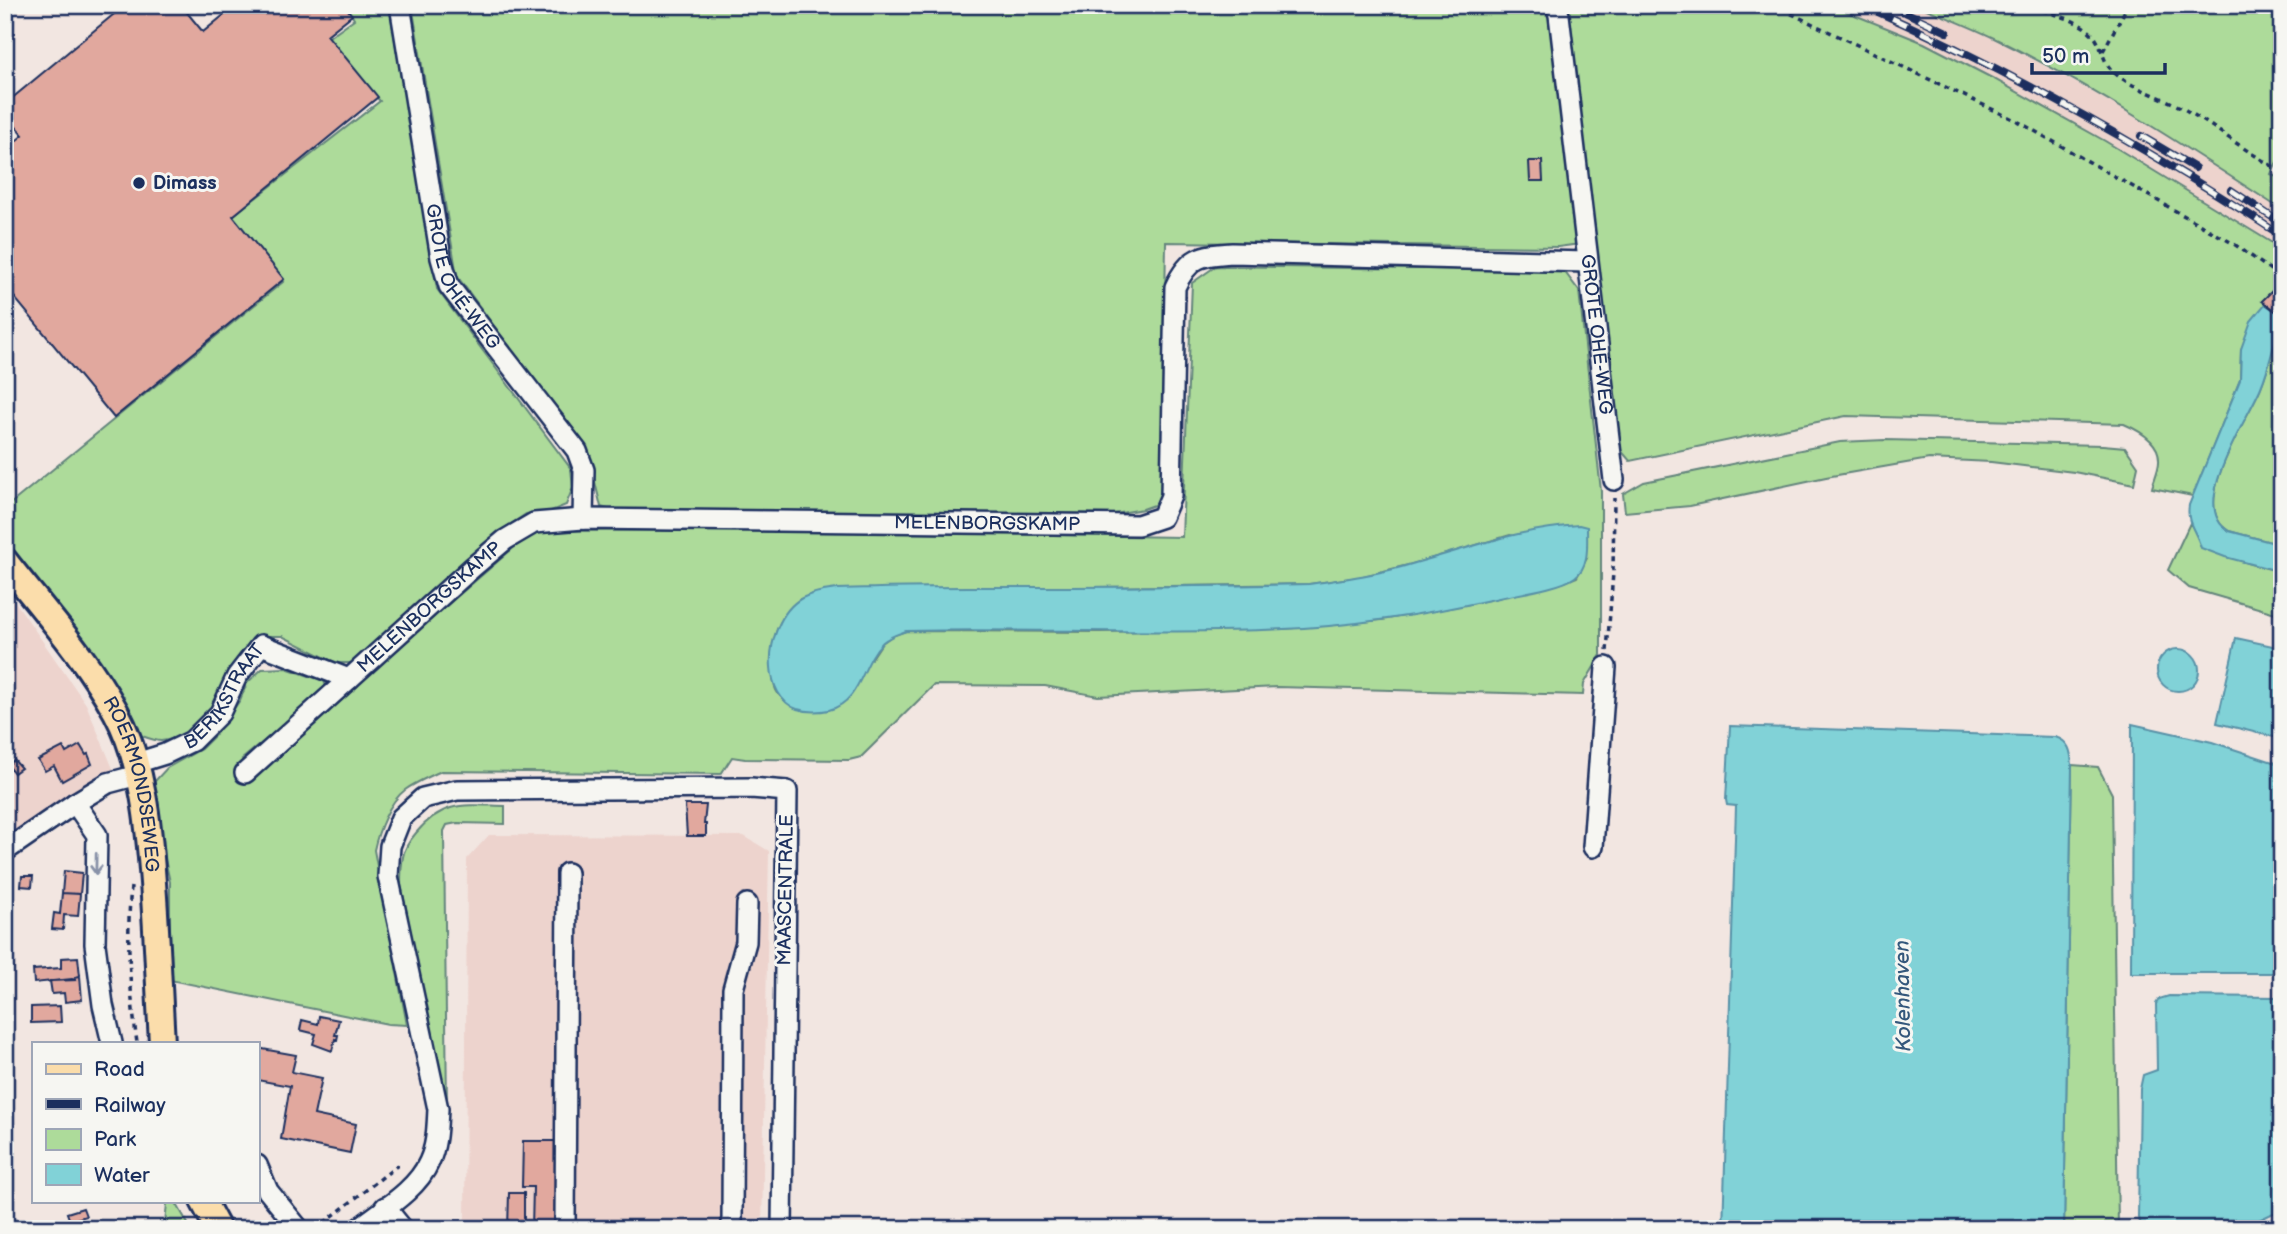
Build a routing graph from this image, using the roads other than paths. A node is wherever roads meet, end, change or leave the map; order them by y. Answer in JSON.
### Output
{"nodes":[{"id":1,"x":400,"y":5,"type":"edge"},
{"id":2,"x":1556,"y":5,"type":"edge"},
{"id":3,"x":1587,"y":262,"type":"junction"},
{"id":4,"x":1614,"y":480,"type":"road end"},
{"id":5,"x":583,"y":519,"type":"junction"},
{"id":6,"x":5,"y":561,"type":"edge"},
{"id":7,"x":1606,"y":667,"type":"road end"},
{"id":8,"x":349,"y":679,"type":"junction"},
{"id":9,"x":137,"y":769,"type":"junction"},
{"id":10,"x":245,"y":774,"type":"dead end"},
{"id":11,"x":75,"y":803,"type":"junction"},
{"id":12,"x":1593,"y":847,"type":"dead end"},
{"id":13,"x":5,"y":851,"type":"edge"},
{"id":14,"x":567,"y":873,"type":"dead end"},
{"id":15,"x":747,"y":904,"type":"dead end"},
{"id":16,"x":113,"y":1042,"type":"edge"},
{"id":17,"x":162,"y":1042,"type":"edge"},
{"id":18,"x":259,"y":1170,"type":"edge"},
{"id":19,"x":204,"y":1202,"type":"edge"},
{"id":20,"x":385,"y":1207,"type":"junction"},
{"id":21,"x":218,"y":1229,"type":"edge"},
{"id":22,"x":299,"y":1229,"type":"edge"},
{"id":23,"x":358,"y":1229,"type":"edge"},
{"id":24,"x":403,"y":1229,"type":"edge"},
{"id":25,"x":565,"y":1229,"type":"edge"},
{"id":26,"x":732,"y":1229,"type":"edge"},
{"id":27,"x":782,"y":1229,"type":"edge"}],
"edges":[{"from":1,"to":5,"type":"street","name":"GROTE OHÉ-WEG"},
{"from":2,"to":3,"type":"street","name":"GROTE OHÉ-WEG"},
{"from":3,"to":4,"type":"street","name":"GROTE OHÉ-WEG"},
{"from":3,"to":5,"type":"street","name":"MELENBORGSKAMP"},
{"from":5,"to":8,"type":"street","name":"MELENBORGSKAMP"},
{"from":6,"to":9,"type":"main road","name":"ROERMONDSEWEG"},
{"from":7,"to":12,"type":"street"},
{"from":8,"to":9,"type":"street","name":"BERIKSTRAAT"},
{"from":8,"to":10,"type":"street","name":"MELENBORGSKAMP"},
{"from":9,"to":11,"type":"street"},
{"from":9,"to":17,"type":"main road","name":"ROERMONDSEWEG"},
{"from":11,"to":13,"type":"street"},
{"from":11,"to":16,"type":"street","one_way":true},
{"from":14,"to":25,"type":"street"},
{"from":15,"to":26,"type":"street"},
{"from":18,"to":22,"type":"street"},
{"from":19,"to":21,"type":"main road"},
{"from":20,"to":23,"type":"street"},
{"from":20,"to":24,"type":"street"},
{"from":20,"to":27,"type":"street","name":"MAASCENTRALE"}]}
